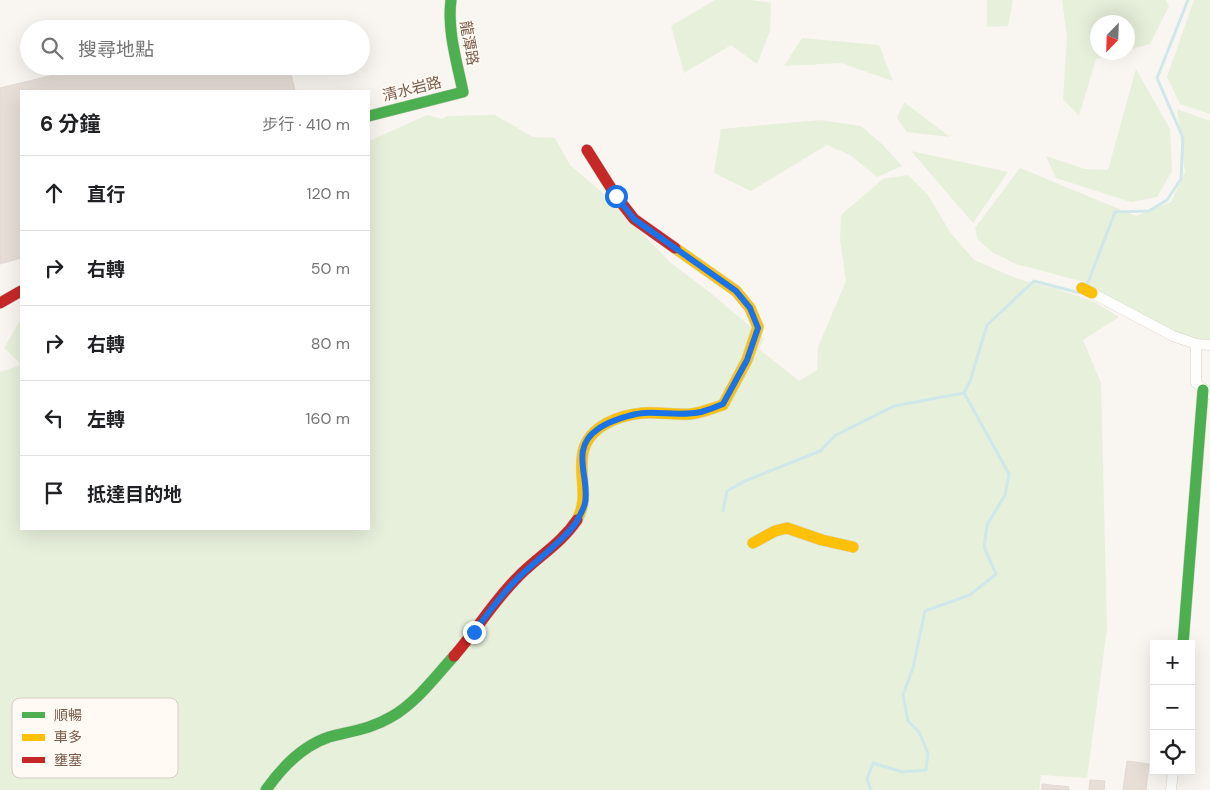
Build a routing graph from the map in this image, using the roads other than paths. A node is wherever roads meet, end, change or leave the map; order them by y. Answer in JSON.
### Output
{"nodes":[{"id":1,"x":451,"y":0,"type":"edge"},
{"id":2,"x":463,"y":92,"type":"joint"},
{"id":3,"x":370,"y":116,"type":"edge"},
{"id":4,"x":587,"y":150,"type":"dead end"},
{"id":5,"x":1087,"y":291,"type":"dead end"},
{"id":6,"x":20,"y":292,"type":"edge"},
{"id":7,"x":0,"y":303,"type":"edge"},
{"id":8,"x":1196,"y":344,"type":"junction"},
{"id":9,"x":1210,"y":345,"type":"edge"},
{"id":10,"x":1206,"y":392,"type":"edge"},
{"id":11,"x":753,"y":543,"type":"dead end"},
{"id":12,"x":853,"y":547,"type":"dead end"},
{"id":13,"x":1183,"y":640,"type":"edge"},
{"id":14,"x":1173,"y":775,"type":"edge"},
{"id":15,"x":266,"y":790,"type":"edge"},
{"id":16,"x":1171,"y":790,"type":"edge"}],
"edges":[{"from":1,"to":2,"type":"street","name":"龍潭路"},
{"from":2,"to":3,"type":"street","name":"清水岩路"},
{"from":4,"to":15,"type":"street"},
{"from":5,"to":8,"type":"street"},
{"from":6,"to":7,"type":"street"},
{"from":8,"to":9,"type":"street"},
{"from":8,"to":10,"type":"street"},
{"from":10,"to":13,"type":"street"},
{"from":11,"to":12,"type":"street"},
{"from":14,"to":16,"type":"street"}]}
